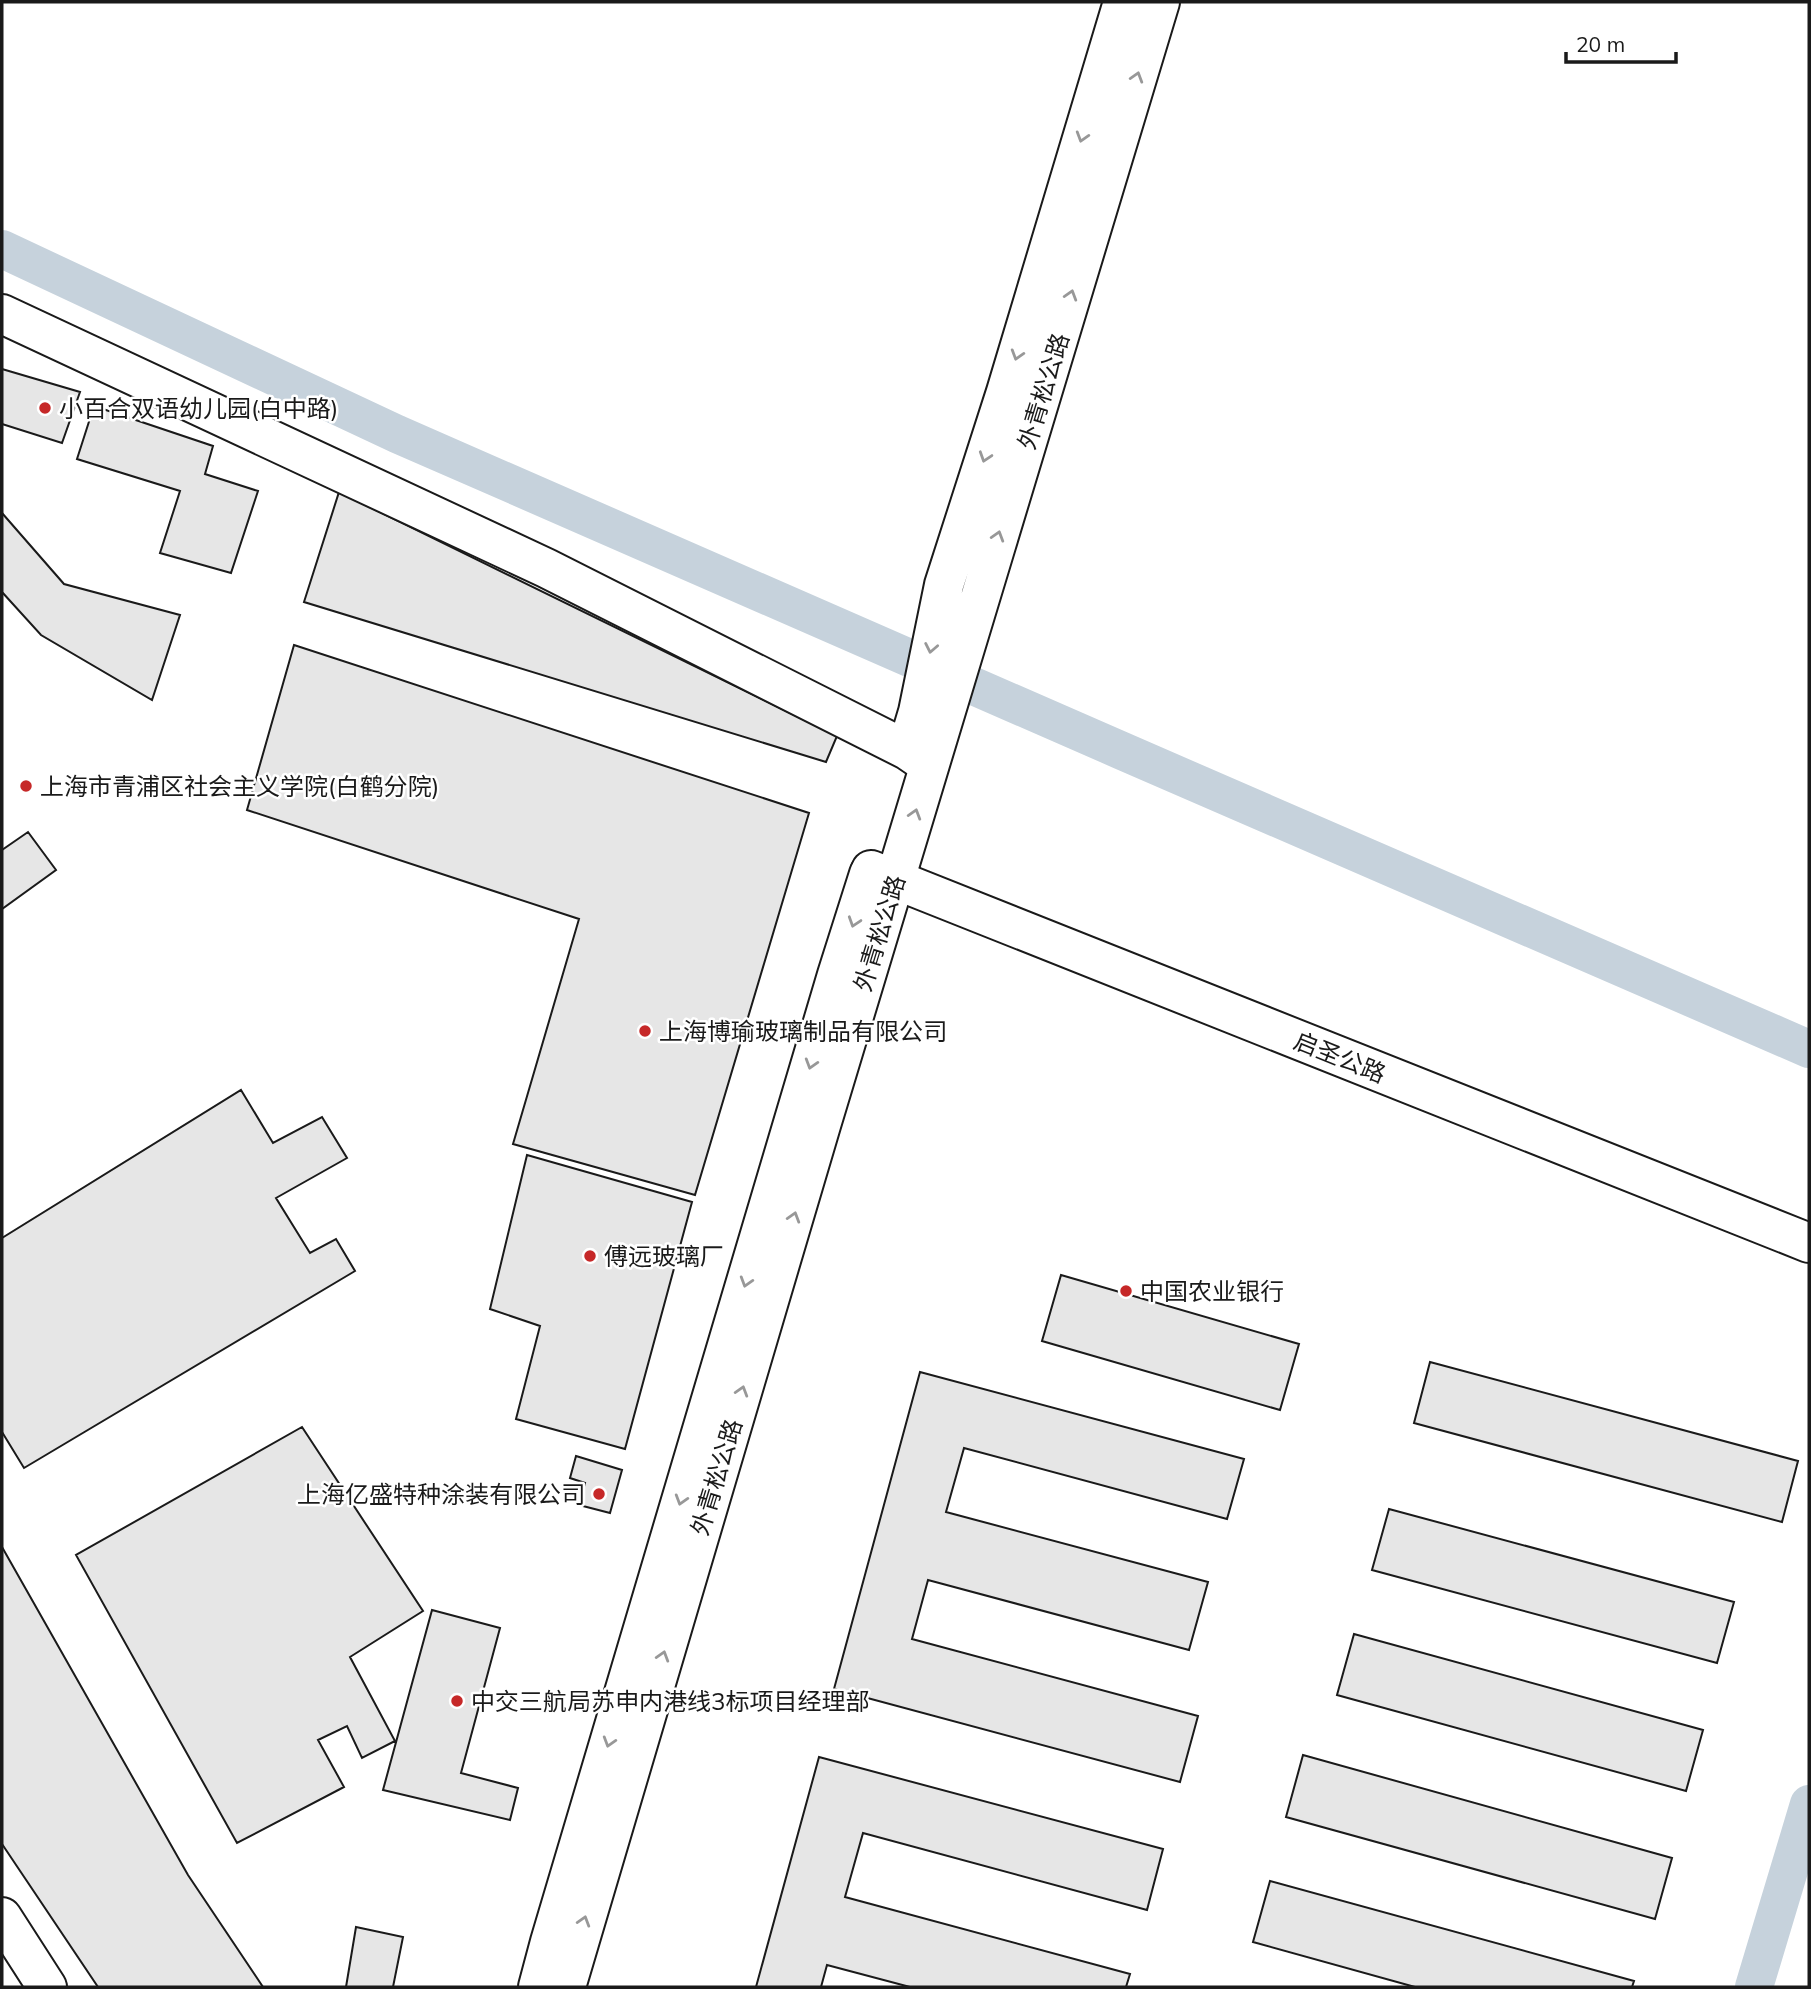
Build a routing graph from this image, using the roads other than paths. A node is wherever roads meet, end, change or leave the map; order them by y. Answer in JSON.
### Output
{"nodes":[{"id":1,"x":1123,"y":2,"type":"edge"},
{"id":2,"x":1160,"y":2,"type":"edge"},
{"id":3,"x":2,"y":314,"type":"edge"},
{"id":4,"x":930,"y":718,"type":"junction"},
{"id":5,"x":918,"y":758,"type":"junction"},
{"id":6,"x":883,"y":875,"type":"junction"},
{"id":7,"x":1809,"y":1243,"type":"edge"},
{"id":8,"x":2,"y":1917,"type":"edge"},
{"id":9,"x":47,"y":1987,"type":"edge"},
{"id":10,"x":538,"y":1987,"type":"edge"},
{"id":11,"x":566,"y":1987,"type":"edge"}],
"edges":[{"from":1,"to":4,"type":"main road","name":"外青松公路","one_way":true},
{"from":4,"to":2,"type":"main road","name":"外青松公路","one_way":true},
{"from":3,"to":5,"type":"main road"},
{"from":4,"to":5,"type":"main road","name":"外青松公路"},
{"from":5,"to":6,"type":"main road","name":"外青松公路"},
{"from":6,"to":7,"type":"main road","name":"启圣公路"},
{"from":6,"to":10,"type":"main road","name":"外青松公路","one_way":true},
{"from":11,"to":6,"type":"main road","name":"外青松公路","one_way":true},
{"from":8,"to":9,"type":"main road"}]}
